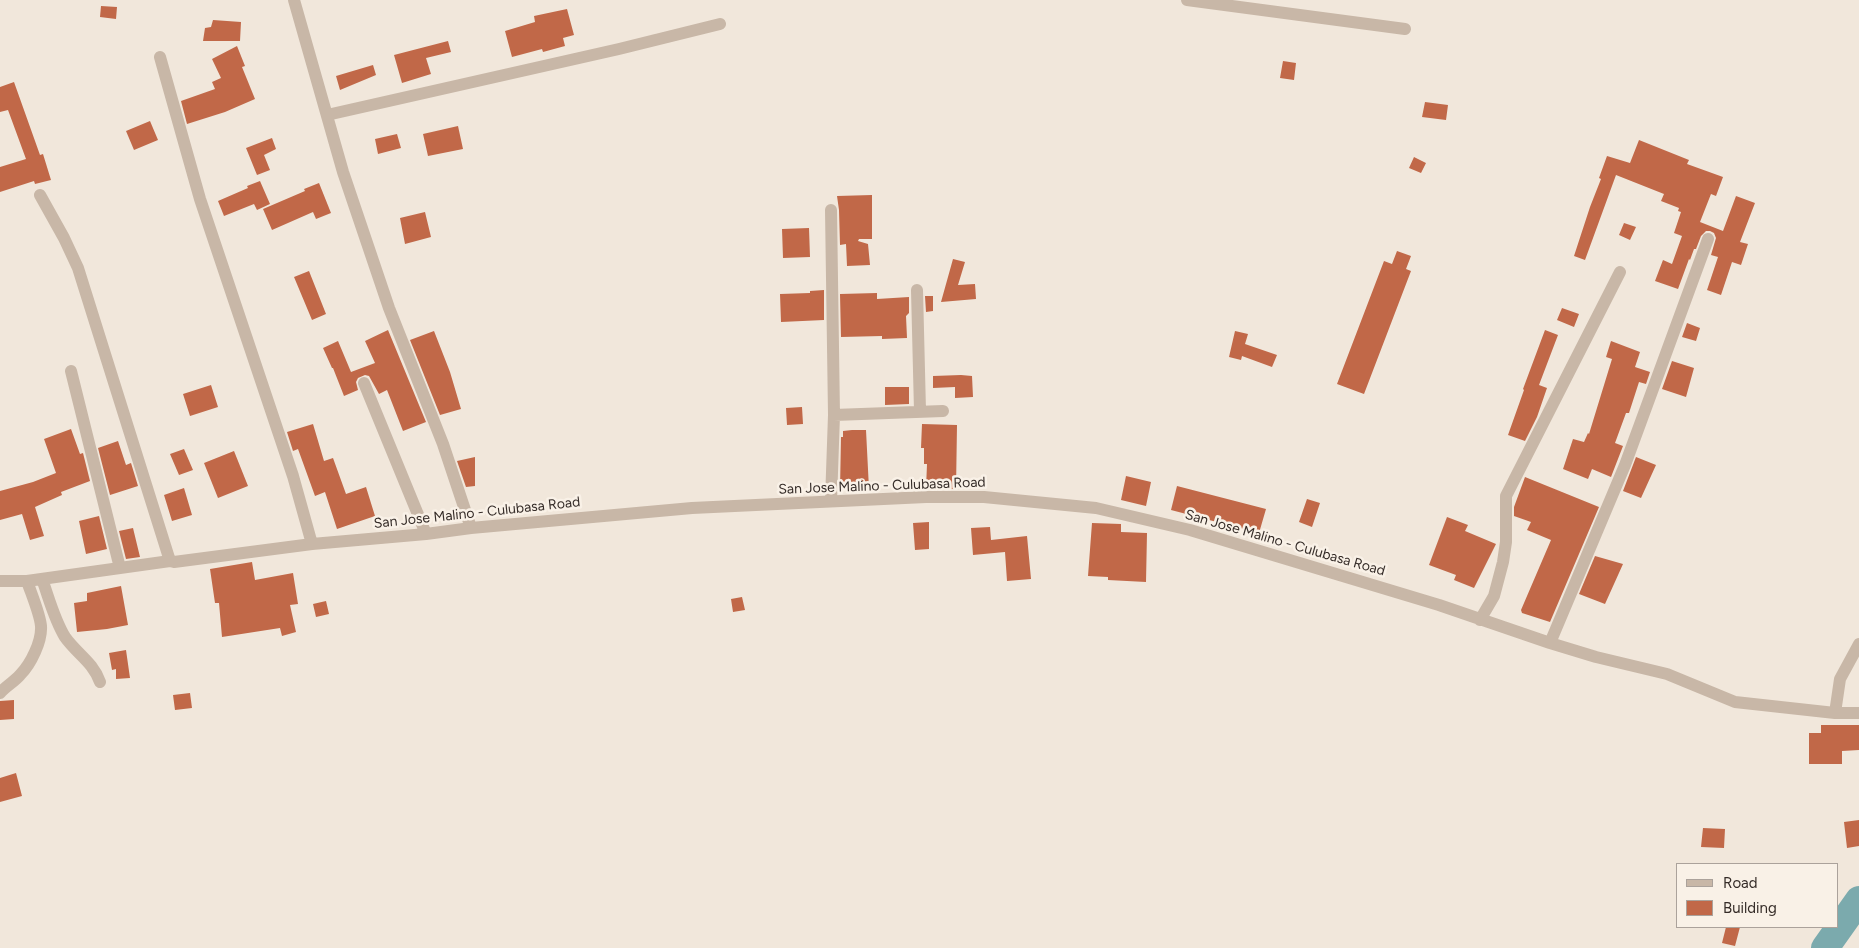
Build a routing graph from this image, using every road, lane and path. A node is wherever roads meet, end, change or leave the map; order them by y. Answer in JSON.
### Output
{"nodes":[{"id":1,"x":294,"y":0,"type":"edge"},
{"id":2,"x":1187,"y":0,"type":"edge"},
{"id":3,"x":720,"y":24,"type":"dead end"},
{"id":4,"x":1405,"y":29,"type":"dead end"},
{"id":5,"x":160,"y":57,"type":"dead end"},
{"id":6,"x":327,"y":115,"type":"junction"},
{"id":7,"x":40,"y":194,"type":"dead end"},
{"id":8,"x":831,"y":210,"type":"dead end"},
{"id":9,"x":1708,"y":239,"type":"dead end"},
{"id":10,"x":1620,"y":272,"type":"dead end"},
{"id":11,"x":917,"y":290,"type":"dead end"},
{"id":12,"x":71,"y":371,"type":"dead end"},
{"id":13,"x":364,"y":383,"type":"dead end"},
{"id":14,"x":920,"y":411,"type":"junction"},
{"id":15,"x":943,"y":411,"type":"dead end"},
{"id":16,"x":834,"y":414,"type":"junction"},
{"id":17,"x":831,"y":501,"type":"junction"},
{"id":18,"x":470,"y":528,"type":"junction"},
{"id":19,"x":426,"y":534,"type":"junction"},
{"id":20,"x":312,"y":544,"type":"junction"},
{"id":21,"x":170,"y":561,"type":"junction"},
{"id":22,"x":120,"y":568,"type":"junction"},
{"id":23,"x":42,"y":579,"type":"junction"},
{"id":24,"x":0,"y":581,"type":"edge"},
{"id":25,"x":27,"y":581,"type":"junction"},
{"id":26,"x":1480,"y":620,"type":"junction"},
{"id":27,"x":1550,"y":643,"type":"junction"},
{"id":28,"x":1859,"y":644,"type":"edge"},
{"id":29,"x":100,"y":682,"type":"dead end"},
{"id":30,"x":0,"y":694,"type":"edge"},
{"id":31,"x":1835,"y":713,"type":"junction"},
{"id":32,"x":1859,"y":713,"type":"edge"}],
"edges":[{"from":1,"to":6,"type":"street"},
{"from":2,"to":4,"type":"street"},
{"from":3,"to":6,"type":"street"},
{"from":5,"to":20,"type":"street"},
{"from":6,"to":18,"type":"street"},
{"from":7,"to":21,"type":"street"},
{"from":8,"to":16,"type":"street"},
{"from":9,"to":27,"type":"street"},
{"from":10,"to":26,"type":"street"},
{"from":11,"to":14,"type":"street"},
{"from":12,"to":22,"type":"street"},
{"from":13,"to":19,"type":"street"},
{"from":14,"to":15,"type":"street"},
{"from":14,"to":16,"type":"street"},
{"from":16,"to":17,"type":"street"},
{"from":17,"to":18,"type":"street","name":"San Jose Malino - Culubasa Road"},
{"from":17,"to":26,"type":"street","name":"San Jose Malino - Culubasa Road"},
{"from":18,"to":19,"type":"street","name":"San Jose Malino - Culubasa Road"},
{"from":19,"to":20,"type":"street","name":"San Jose Malino - Culubasa Road"},
{"from":20,"to":21,"type":"street","name":"San Jose Malino - Culubasa Road"},
{"from":21,"to":22,"type":"street","name":"San Jose Malino - Culubasa Road"},
{"from":22,"to":23,"type":"street","name":"San Jose Malino - Culubasa Road"},
{"from":23,"to":25,"type":"street","name":"San Jose Malino - Culubasa Road"},
{"from":23,"to":29,"type":"street"},
{"from":24,"to":25,"type":"street","name":"San Jose Malino - Culubasa Road"},
{"from":25,"to":30,"type":"street"},
{"from":26,"to":27,"type":"street","name":"San Jose Malino - Culubasa Road"},
{"from":27,"to":31,"type":"street","name":"San Jose Malino - Culubasa Road"},
{"from":28,"to":31,"type":"street"},
{"from":31,"to":32,"type":"street","name":"San Jose Malino - Culubasa Road"}]}
